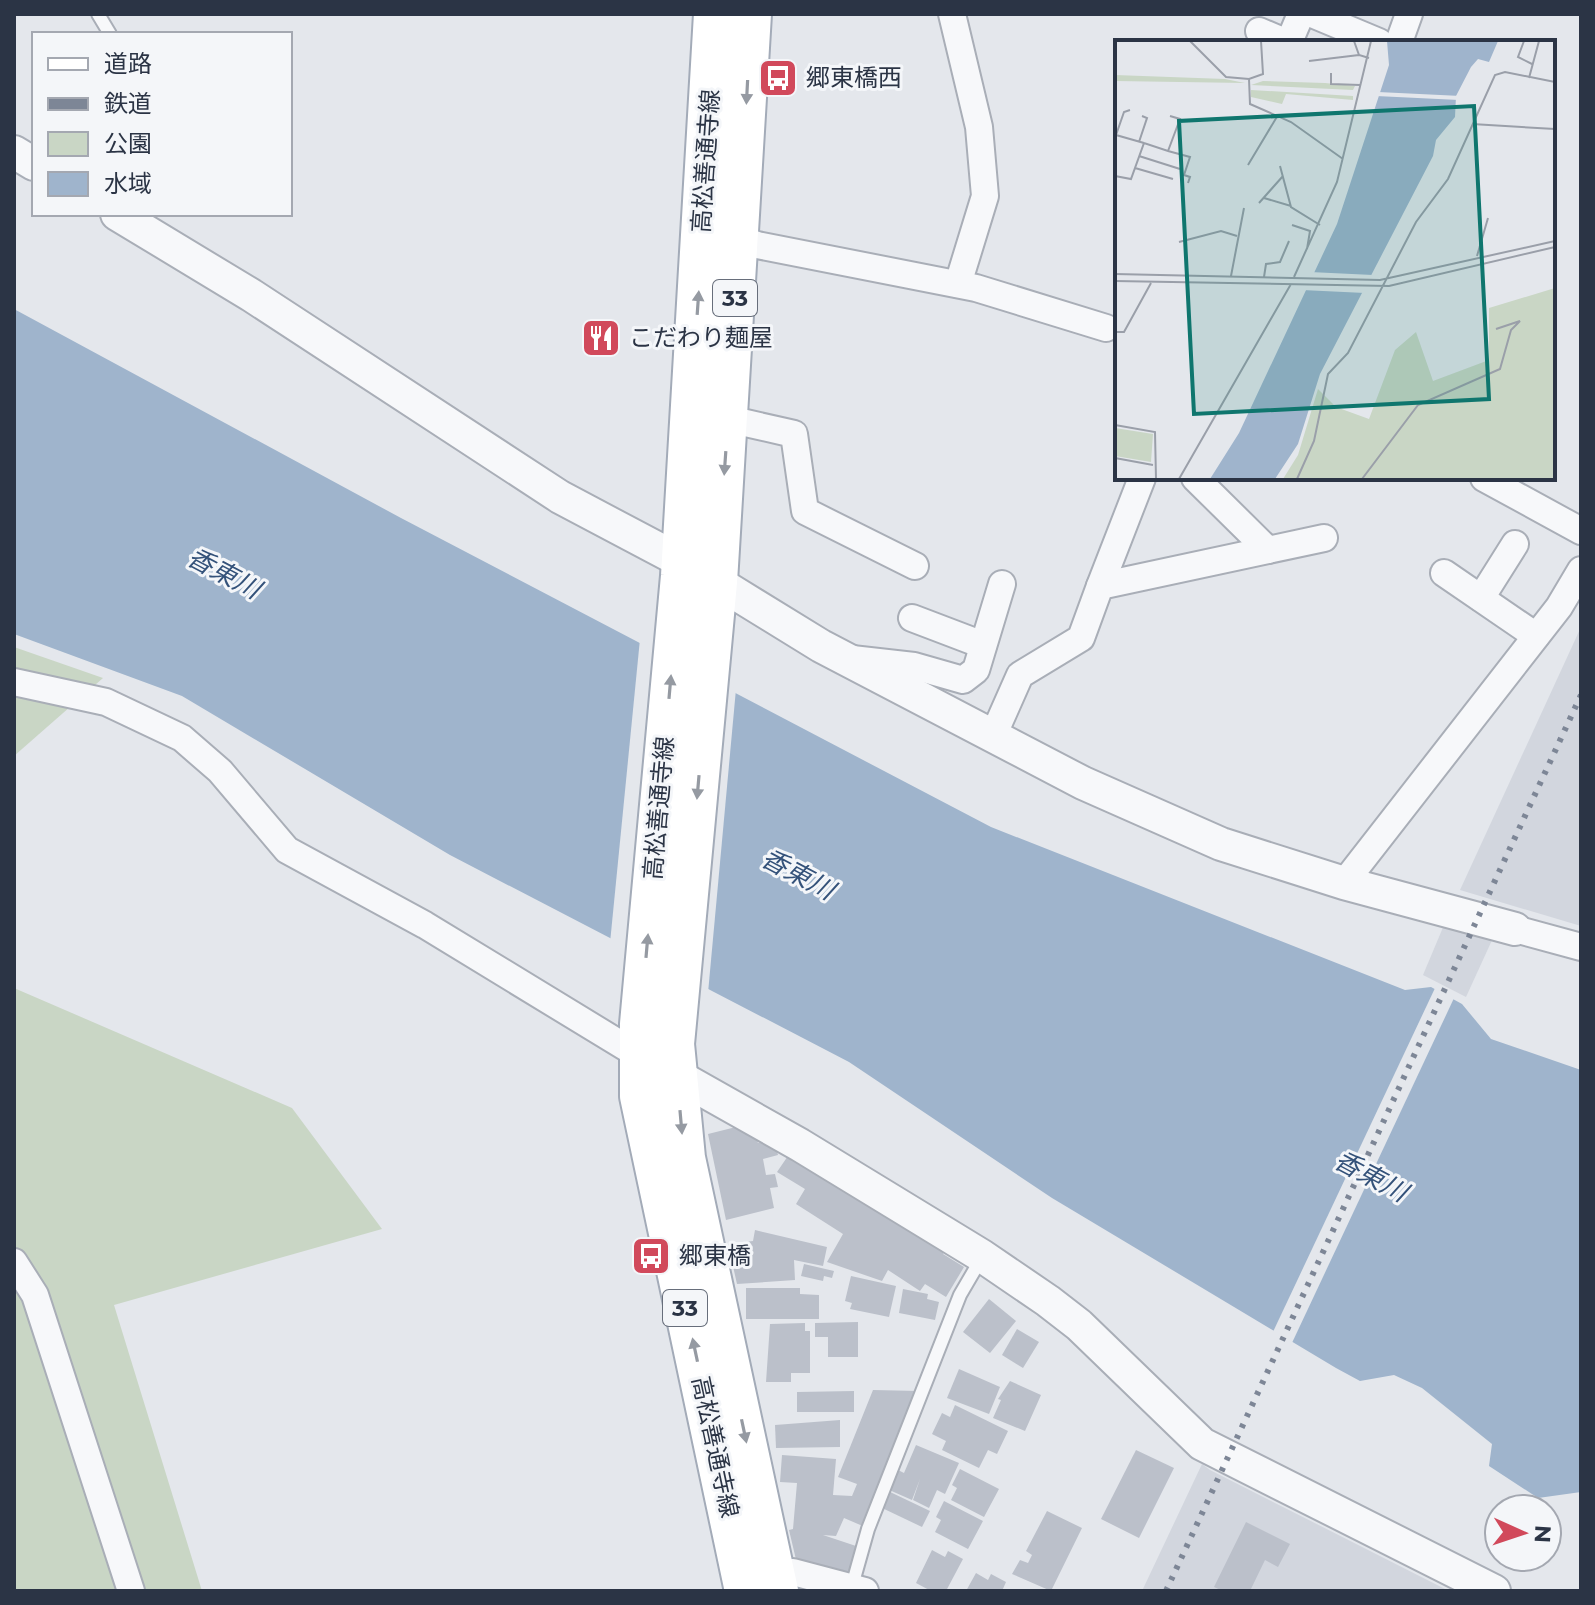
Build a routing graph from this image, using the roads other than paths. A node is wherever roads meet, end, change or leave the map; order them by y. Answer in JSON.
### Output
{"nodes":[{"id":1,"x":98,"y":14,"type":"edge"},
{"id":2,"x":714,"y":14,"type":"edge"},
{"id":3,"x":751,"y":14,"type":"edge"},
{"id":4,"x":952,"y":14,"type":"edge"},
{"id":5,"x":1301,"y":14,"type":"edge"},
{"id":6,"x":1312,"y":14,"type":"edge"},
{"id":7,"x":1409,"y":14,"type":"edge"},
{"id":8,"x":1259,"y":31,"type":"dead end"},
{"id":9,"x":109,"y":32,"type":"edge"},
{"id":10,"x":1282,"y":40,"type":"edge"},
{"id":11,"x":1288,"y":40,"type":"edge"},
{"id":12,"x":1374,"y":40,"type":"edge"},
{"id":13,"x":1400,"y":40,"type":"edge"},
{"id":14,"x":14,"y":152,"type":"edge"},
{"id":15,"x":32,"y":163,"type":"edge"},
{"id":16,"x":120,"y":216,"type":"edge"},
{"id":17,"x":738,"y":238,"type":"junction"},
{"id":18,"x":958,"y":284,"type":"junction"},
{"id":19,"x":1106,"y":328,"type":"dead end"},
{"id":20,"x":728,"y":419,"type":"junction"},
{"id":21,"x":1141,"y":480,"type":"edge"},
{"id":22,"x":1197,"y":480,"type":"edge"},
{"id":23,"x":1488,"y":480,"type":"edge"},
{"id":24,"x":1581,"y":531,"type":"edge"},
{"id":25,"x":1324,"y":538,"type":"dead end"},
{"id":26,"x":1515,"y":544,"type":"dead end"},
{"id":27,"x":1268,"y":550,"type":"junction"},
{"id":28,"x":915,"y":566,"type":"dead end"},
{"id":29,"x":1581,"y":570,"type":"edge"},
{"id":30,"x":1444,"y":573,"type":"dead end"},
{"id":31,"x":699,"y":579,"type":"junction"},
{"id":32,"x":1002,"y":584,"type":"dead end"},
{"id":33,"x":1100,"y":586,"type":"junction"},
{"id":34,"x":1481,"y":598,"type":"junction"},
{"id":35,"x":912,"y":618,"type":"dead end"},
{"id":36,"x":1536,"y":636,"type":"junction"},
{"id":37,"x":983,"y":645,"type":"junction"},
{"id":38,"x":845,"y":658,"type":"junction"},
{"id":39,"x":14,"y":682,"type":"edge"},
{"id":40,"x":993,"y":736,"type":"junction"},
{"id":41,"x":1344,"y":883,"type":"junction"},
{"id":42,"x":1515,"y":929,"type":"joint"},
{"id":43,"x":1581,"y":947,"type":"edge"},
{"id":44,"x":658,"y":1050,"type":"junction"},
{"id":45,"x":982,"y":1256,"type":"junction"},
{"id":46,"x":14,"y":1262,"type":"edge"},
{"id":47,"x":767,"y":1587,"type":"edge"},
{"id":48,"x":859,"y":1588,"type":"edge"},
{"id":49,"x":131,"y":1591,"type":"edge"},
{"id":50,"x":1494,"y":1591,"type":"edge"}],
"edges":[{"from":1,"to":9,"type":"lane"},
{"from":31,"to":2,"type":"main road","name":"高松善通寺線","number":"33","one_way":true},
{"from":3,"to":17,"type":"main road","name":"高松善通寺線","number":"33","one_way":true},
{"from":4,"to":18,"type":"street"},
{"from":5,"to":11,"type":"street"},
{"from":6,"to":12,"type":"street"},
{"from":7,"to":13,"type":"street"},
{"from":8,"to":10,"type":"street"},
{"from":14,"to":15,"type":"street"},
{"from":16,"to":31,"type":"street"},
{"from":17,"to":18,"type":"street"},
{"from":17,"to":20,"type":"main road","name":"高松善通寺線","number":"33"},
{"from":18,"to":19,"type":"street"},
{"from":20,"to":28,"type":"street"},
{"from":20,"to":31,"type":"main road","name":"高松善通寺線","number":"33","one_way":true},
{"from":21,"to":33,"type":"street"},
{"from":22,"to":27,"type":"street"},
{"from":23,"to":24,"type":"street"},
{"from":25,"to":27,"type":"street"},
{"from":26,"to":34,"type":"street"},
{"from":27,"to":33,"type":"street"},
{"from":29,"to":36,"type":"street"},
{"from":30,"to":34,"type":"street"},
{"from":31,"to":38,"type":"street"},
{"from":31,"to":44,"type":"main road","name":"高松善通寺線","number":"33"},
{"from":32,"to":37,"type":"street"},
{"from":33,"to":40,"type":"street"},
{"from":34,"to":36,"type":"street"},
{"from":35,"to":37,"type":"street"},
{"from":36,"to":41,"type":"street"},
{"from":37,"to":38,"type":"street"},
{"from":38,"to":40,"type":"street"},
{"from":39,"to":44,"type":"street"},
{"from":40,"to":41,"type":"street"},
{"from":41,"to":42,"type":"street"},
{"from":42,"to":43,"type":"street"},
{"from":44,"to":45,"type":"street"},
{"from":44,"to":47,"type":"main road","name":"高松善通寺線","number":"33"},
{"from":45,"to":48,"type":"lane"},
{"from":45,"to":50,"type":"street"},
{"from":46,"to":49,"type":"street"},
{"from":47,"to":48,"type":"street"}]}
